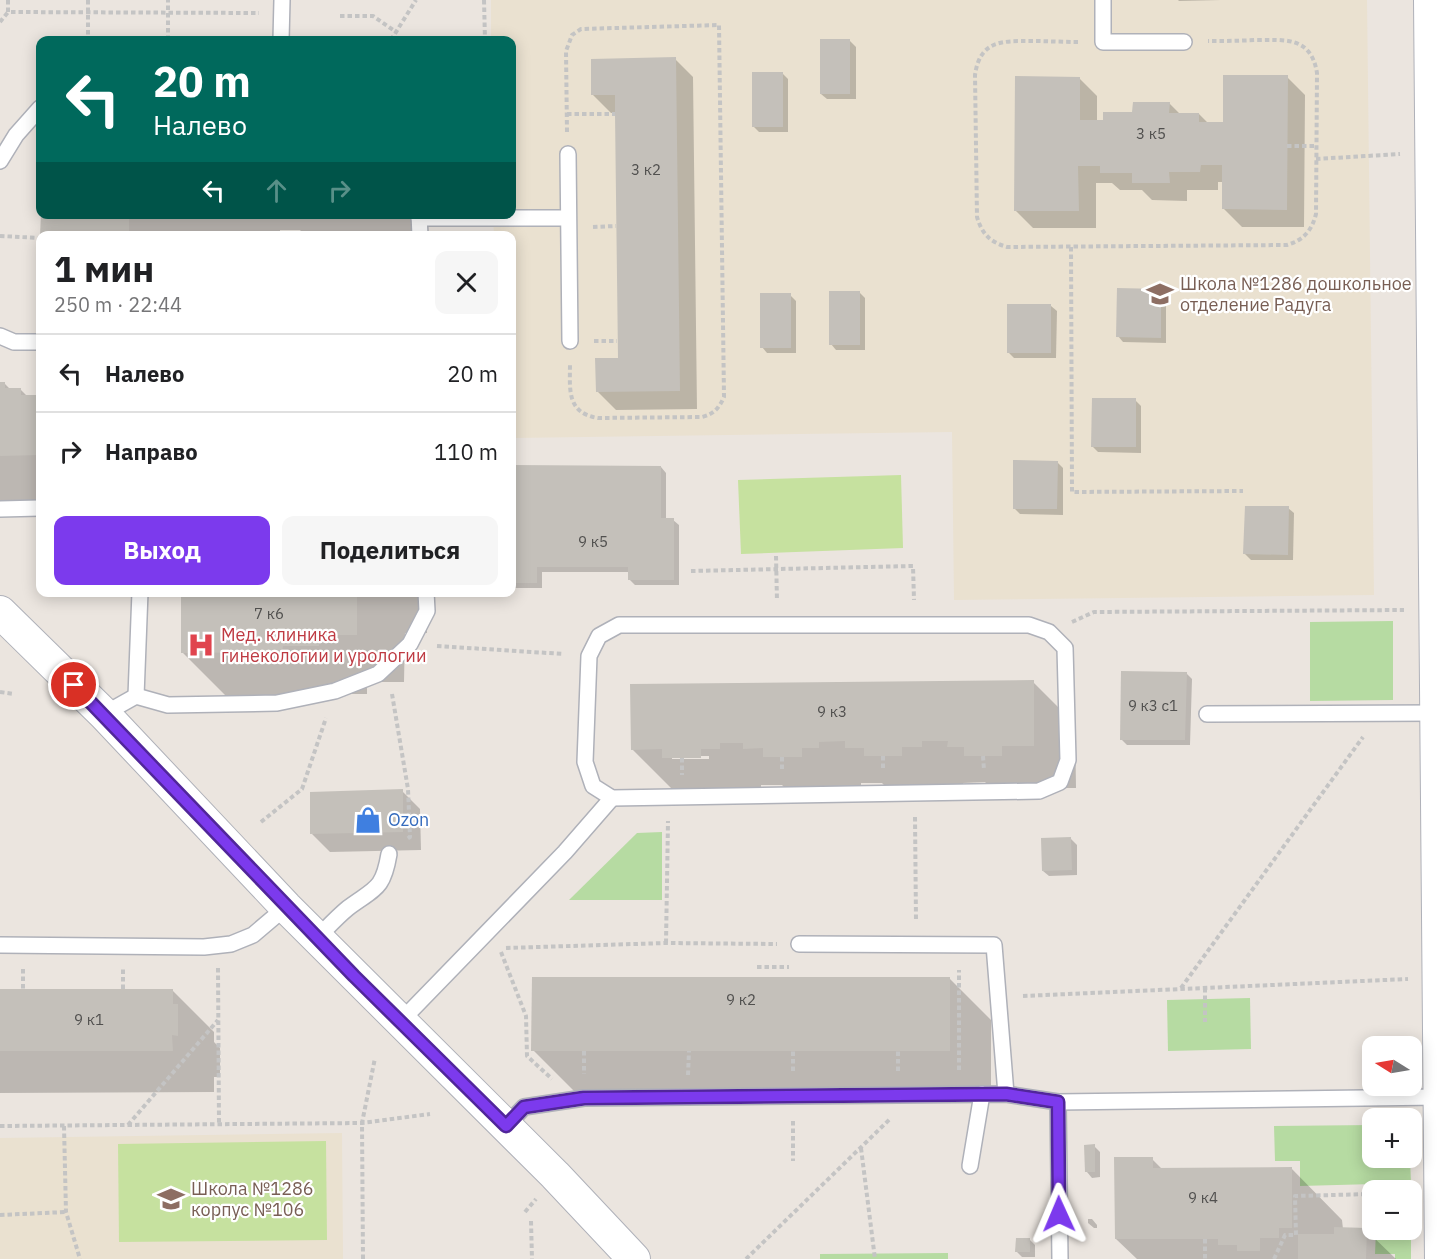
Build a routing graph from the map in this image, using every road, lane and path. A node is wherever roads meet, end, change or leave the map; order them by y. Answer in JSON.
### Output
{"nodes":[{"id":1,"x":8,"y":0,"type":"edge"},
{"id":2,"x":88,"y":0,"type":"edge"},
{"id":3,"x":168,"y":0,"type":"edge"},
{"id":4,"x":416,"y":0,"type":"edge"},
{"id":5,"x":484,"y":0,"type":"edge"},
{"id":6,"x":1103,"y":0,"type":"edge"},
{"id":7,"x":1430,"y":0,"type":"edge"},
{"id":8,"x":281,"y":7,"type":"edge"},
{"id":9,"x":8,"y":12,"type":"junction"},
{"id":10,"x":87,"y":12,"type":"junction"},
{"id":11,"x":167,"y":13,"type":"junction"},
{"id":12,"x":340,"y":16,"type":"dead end"},
{"id":13,"x":0,"y":22,"type":"edge"},
{"id":14,"x":396,"y":32,"type":"junction"},
{"id":15,"x":88,"y":36,"type":"edge"},
{"id":16,"x":168,"y":36,"type":"edge"},
{"id":17,"x":281,"y":36,"type":"edge"},
{"id":18,"x":394,"y":36,"type":"edge"},
{"id":19,"x":485,"y":36,"type":"edge"},
{"id":20,"x":1103,"y":42,"type":"junction"},
{"id":21,"x":1184,"y":42,"type":"joint"},
{"id":22,"x":36,"y":112,"type":"edge"},
{"id":23,"x":567,"y":114,"type":"junction"},
{"id":24,"x":615,"y":114,"type":"dead end"},
{"id":25,"x":1287,"y":146,"type":"dead end"},
{"id":26,"x":1316,"y":146,"type":"junction"},
{"id":27,"x":567,"y":154,"type":"joint"},
{"id":28,"x":1410,"y":154,"type":"dead end"},
{"id":29,"x":1316,"y":159,"type":"junction"},
{"id":30,"x":0,"y":161,"type":"edge"},
{"id":31,"x":516,"y":217,"type":"edge"},
{"id":32,"x":568,"y":218,"type":"junction"},
{"id":33,"x":0,"y":236,"type":"edge"},
{"id":34,"x":36,"y":238,"type":"edge"},
{"id":35,"x":1071,"y":247,"type":"junction"},
{"id":36,"x":0,"y":336,"type":"edge"},
{"id":37,"x":570,"y":341,"type":"joint"},
{"id":38,"x":36,"y":342,"type":"edge"},
{"id":39,"x":1243,"y":491,"type":"dead end"},
{"id":40,"x":36,"y":508,"type":"edge"},
{"id":41,"x":0,"y":509,"type":"edge"},
{"id":42,"x":776,"y":556,"type":"dead end"},
{"id":43,"x":777,"y":569,"type":"junction"},
{"id":44,"x":691,"y":571,"type":"dead end"},
{"id":45,"x":140,"y":597,"type":"edge"},
{"id":46,"x":426,"y":597,"type":"edge"},
{"id":47,"x":1414,"y":610,"type":"dead end"},
{"id":48,"x":0,"y":612,"type":"edge"},
{"id":49,"x":777,"y":625,"type":"junction"},
{"id":50,"x":915,"y":625,"type":"junction"},
{"id":51,"x":1049,"y":632,"type":"junction"},
{"id":52,"x":410,"y":644,"type":"junction"},
{"id":53,"x":589,"y":656,"type":"junction"},
{"id":54,"x":378,"y":674,"type":"junction"},
{"id":55,"x":335,"y":691,"type":"junction"},
{"id":56,"x":0,"y":692,"type":"edge"},
{"id":57,"x":14,"y":694,"type":"dead end"},
{"id":58,"x":136,"y":696,"type":"junction"},
{"id":59,"x":1381,"y":712,"type":"junction"},
{"id":60,"x":1437,"y":713,"type":"junction"},
{"id":61,"x":104,"y":714,"type":"junction"},
{"id":62,"x":1208,"y":714,"type":"dead end"},
{"id":63,"x":915,"y":793,"type":"junction"},
{"id":64,"x":612,"y":798,"type":"junction"},
{"id":65,"x":668,"y":798,"type":"junction"},
{"id":66,"x":261,"y":822,"type":"dead end"},
{"id":67,"x":389,"y":854,"type":"joint"},
{"id":68,"x":286,"y":907,"type":"junction"},
{"id":69,"x":317,"y":938,"type":"junction"},
{"id":70,"x":666,"y":943,"type":"junction"},
{"id":71,"x":799,"y":944,"type":"joint"},
{"id":72,"x":0,"y":945,"type":"edge"},
{"id":73,"x":916,"y":945,"type":"junction"},
{"id":74,"x":959,"y":945,"type":"junction"},
{"id":75,"x":218,"y":946,"type":"junction"},
{"id":76,"x":757,"y":967,"type":"dead end"},
{"id":77,"x":799,"y":967,"type":"dead end"},
{"id":78,"x":1417,"y":978,"type":"dead end"},
{"id":79,"x":1204,"y":988,"type":"junction"},
{"id":80,"x":1180,"y":989,"type":"junction"},
{"id":81,"x":998,"y":997,"type":"junction"},
{"id":82,"x":218,"y":1019,"type":"junction"},
{"id":83,"x":400,"y":1022,"type":"junction"},
{"id":84,"x":1205,"y":1022,"type":"dead end"},
{"id":85,"x":375,"y":1058,"type":"dead end"},
{"id":86,"x":982,"y":1094,"type":"junction"},
{"id":87,"x":1006,"y":1094,"type":"junction"},
{"id":88,"x":914,"y":1095,"type":"junction"},
{"id":89,"x":959,"y":1095,"type":"junction"},
{"id":90,"x":793,"y":1096,"type":"junction"},
{"id":91,"x":1439,"y":1097,"type":"junction"},
{"id":92,"x":563,"y":1101,"type":"junction"},
{"id":93,"x":1058,"y":1102,"type":"junction"},
{"id":94,"x":430,"y":1114,"type":"dead end"},
{"id":95,"x":362,"y":1123,"type":"junction"},
{"id":96,"x":219,"y":1124,"type":"junction"},
{"id":97,"x":128,"y":1125,"type":"junction"},
{"id":98,"x":0,"y":1126,"type":"edge"},
{"id":99,"x":64,"y":1126,"type":"junction"},
{"id":100,"x":506,"y":1126,"type":"junction"},
{"id":101,"x":861,"y":1147,"type":"junction"},
{"id":102,"x":793,"y":1161,"type":"dead end"},
{"id":103,"x":970,"y":1166,"type":"dead end"},
{"id":104,"x":1362,"y":1194,"type":"edge"},
{"id":105,"x":538,"y":1196,"type":"dead end"},
{"id":106,"x":66,"y":1212,"type":"junction"},
{"id":107,"x":525,"y":1212,"type":"dead end"},
{"id":108,"x":0,"y":1215,"type":"edge"},
{"id":109,"x":531,"y":1221,"type":"dead end"},
{"id":110,"x":1205,"y":1239,"type":"dead end"},
{"id":111,"x":80,"y":1259,"type":"edge"},
{"id":112,"x":363,"y":1259,"type":"edge"},
{"id":113,"x":532,"y":1259,"type":"edge"},
{"id":114,"x":634,"y":1259,"type":"edge"},
{"id":115,"x":746,"y":1259,"type":"edge"},
{"id":116,"x":875,"y":1259,"type":"edge"},
{"id":117,"x":1060,"y":1259,"type":"edge"},
{"id":118,"x":1205,"y":1259,"type":"edge"},
{"id":119,"x":1274,"y":1259,"type":"edge"},
{"id":120,"x":1441,"y":1259,"type":"edge"}],
"edges":[{"from":1,"to":9,"type":"path"},
{"from":2,"to":10,"type":"path"},
{"from":3,"to":11,"type":"path"},
{"from":4,"to":14,"type":"path"},
{"from":5,"to":19,"type":"path"},
{"from":6,"to":20,"type":"lane"},
{"from":7,"to":60,"type":"street"},
{"from":8,"to":11,"type":"path"},
{"from":8,"to":17,"type":"lane"},
{"from":9,"to":10,"type":"path"},
{"from":9,"to":13,"type":"path"},
{"from":10,"to":11,"type":"path"},
{"from":10,"to":15,"type":"path"},
{"from":11,"to":16,"type":"path"},
{"from":12,"to":14,"type":"path"},
{"from":14,"to":18,"type":"path"},
{"from":20,"to":21,"type":"lane"},
{"from":20,"to":35,"type":"path"},
{"from":21,"to":26,"type":"path"},
{"from":22,"to":30,"type":"lane"},
{"from":23,"to":24,"type":"path"},
{"from":23,"to":27,"type":"path"},
{"from":23,"to":37,"type":"path"},
{"from":25,"to":26,"type":"path"},
{"from":26,"to":29,"type":"path"},
{"from":27,"to":32,"type":"lane"},
{"from":28,"to":29,"type":"path"},
{"from":29,"to":35,"type":"path"},
{"from":31,"to":32,"type":"lane"},
{"from":32,"to":37,"type":"lane"},
{"from":33,"to":34,"type":"path"},
{"from":35,"to":39,"type":"path"},
{"from":36,"to":38,"type":"lane"},
{"from":40,"to":41,"type":"lane"},
{"from":42,"to":43,"type":"path"},
{"from":43,"to":44,"type":"path"},
{"from":43,"to":49,"type":"path"},
{"from":43,"to":50,"type":"path"},
{"from":45,"to":58,"type":"lane"},
{"from":46,"to":52,"type":"lane"},
{"from":47,"to":51,"type":"path"},
{"from":48,"to":61,"type":"street"},
{"from":49,"to":50,"type":"lane"},
{"from":49,"to":53,"type":"lane"},
{"from":50,"to":51,"type":"lane"},
{"from":51,"to":63,"type":"lane"},
{"from":52,"to":53,"type":"path"},
{"from":52,"to":54,"type":"lane"},
{"from":53,"to":64,"type":"lane"},
{"from":54,"to":55,"type":"lane"},
{"from":54,"to":67,"type":"path"},
{"from":55,"to":58,"type":"lane"},
{"from":55,"to":66,"type":"path"},
{"from":56,"to":57,"type":"path"},
{"from":58,"to":61,"type":"lane"},
{"from":59,"to":60,"type":"lane"},
{"from":59,"to":62,"type":"lane"},
{"from":59,"to":80,"type":"path"},
{"from":60,"to":91,"type":"street"},
{"from":61,"to":68,"type":"street"},
{"from":63,"to":65,"type":"lane"},
{"from":63,"to":73,"type":"path"},
{"from":64,"to":65,"type":"lane"},
{"from":64,"to":83,"type":"lane"},
{"from":65,"to":70,"type":"path"},
{"from":67,"to":69,"type":"lane"},
{"from":68,"to":69,"type":"street"},
{"from":68,"to":75,"type":"lane"},
{"from":69,"to":83,"type":"street"},
{"from":70,"to":71,"type":"path"},
{"from":70,"to":92,"type":"path"},
{"from":71,"to":73,"type":"lane"},
{"from":72,"to":75,"type":"lane"},
{"from":73,"to":74,"type":"lane"},
{"from":74,"to":81,"type":"lane"},
{"from":74,"to":89,"type":"path"},
{"from":75,"to":82,"type":"path"},
{"from":76,"to":77,"type":"path"},
{"from":78,"to":79,"type":"path"},
{"from":79,"to":80,"type":"path"},
{"from":79,"to":84,"type":"path"},
{"from":80,"to":81,"type":"path"},
{"from":81,"to":87,"type":"lane"},
{"from":82,"to":96,"type":"path"},
{"from":82,"to":97,"type":"path"},
{"from":83,"to":100,"type":"street"},
{"from":85,"to":95,"type":"path"},
{"from":86,"to":87,"type":"lane"},
{"from":86,"to":89,"type":"lane"},
{"from":86,"to":103,"type":"lane"},
{"from":87,"to":93,"type":"lane"},
{"from":88,"to":89,"type":"lane"},
{"from":88,"to":90,"type":"lane"},
{"from":88,"to":101,"type":"path"},
{"from":90,"to":92,"type":"lane"},
{"from":90,"to":102,"type":"path"},
{"from":91,"to":93,"type":"lane"},
{"from":91,"to":120,"type":"street"},
{"from":92,"to":100,"type":"lane"},
{"from":93,"to":117,"type":"lane"},
{"from":94,"to":95,"type":"path"},
{"from":95,"to":96,"type":"path"},
{"from":95,"to":112,"type":"path"},
{"from":96,"to":97,"type":"path"},
{"from":97,"to":99,"type":"path"},
{"from":98,"to":99,"type":"path"},
{"from":99,"to":106,"type":"path"},
{"from":100,"to":114,"type":"street"},
{"from":101,"to":115,"type":"path"},
{"from":101,"to":116,"type":"path"},
{"from":104,"to":119,"type":"path"},
{"from":105,"to":107,"type":"path"},
{"from":106,"to":108,"type":"path"},
{"from":106,"to":111,"type":"path"},
{"from":109,"to":113,"type":"path"},
{"from":110,"to":118,"type":"path"}]}
